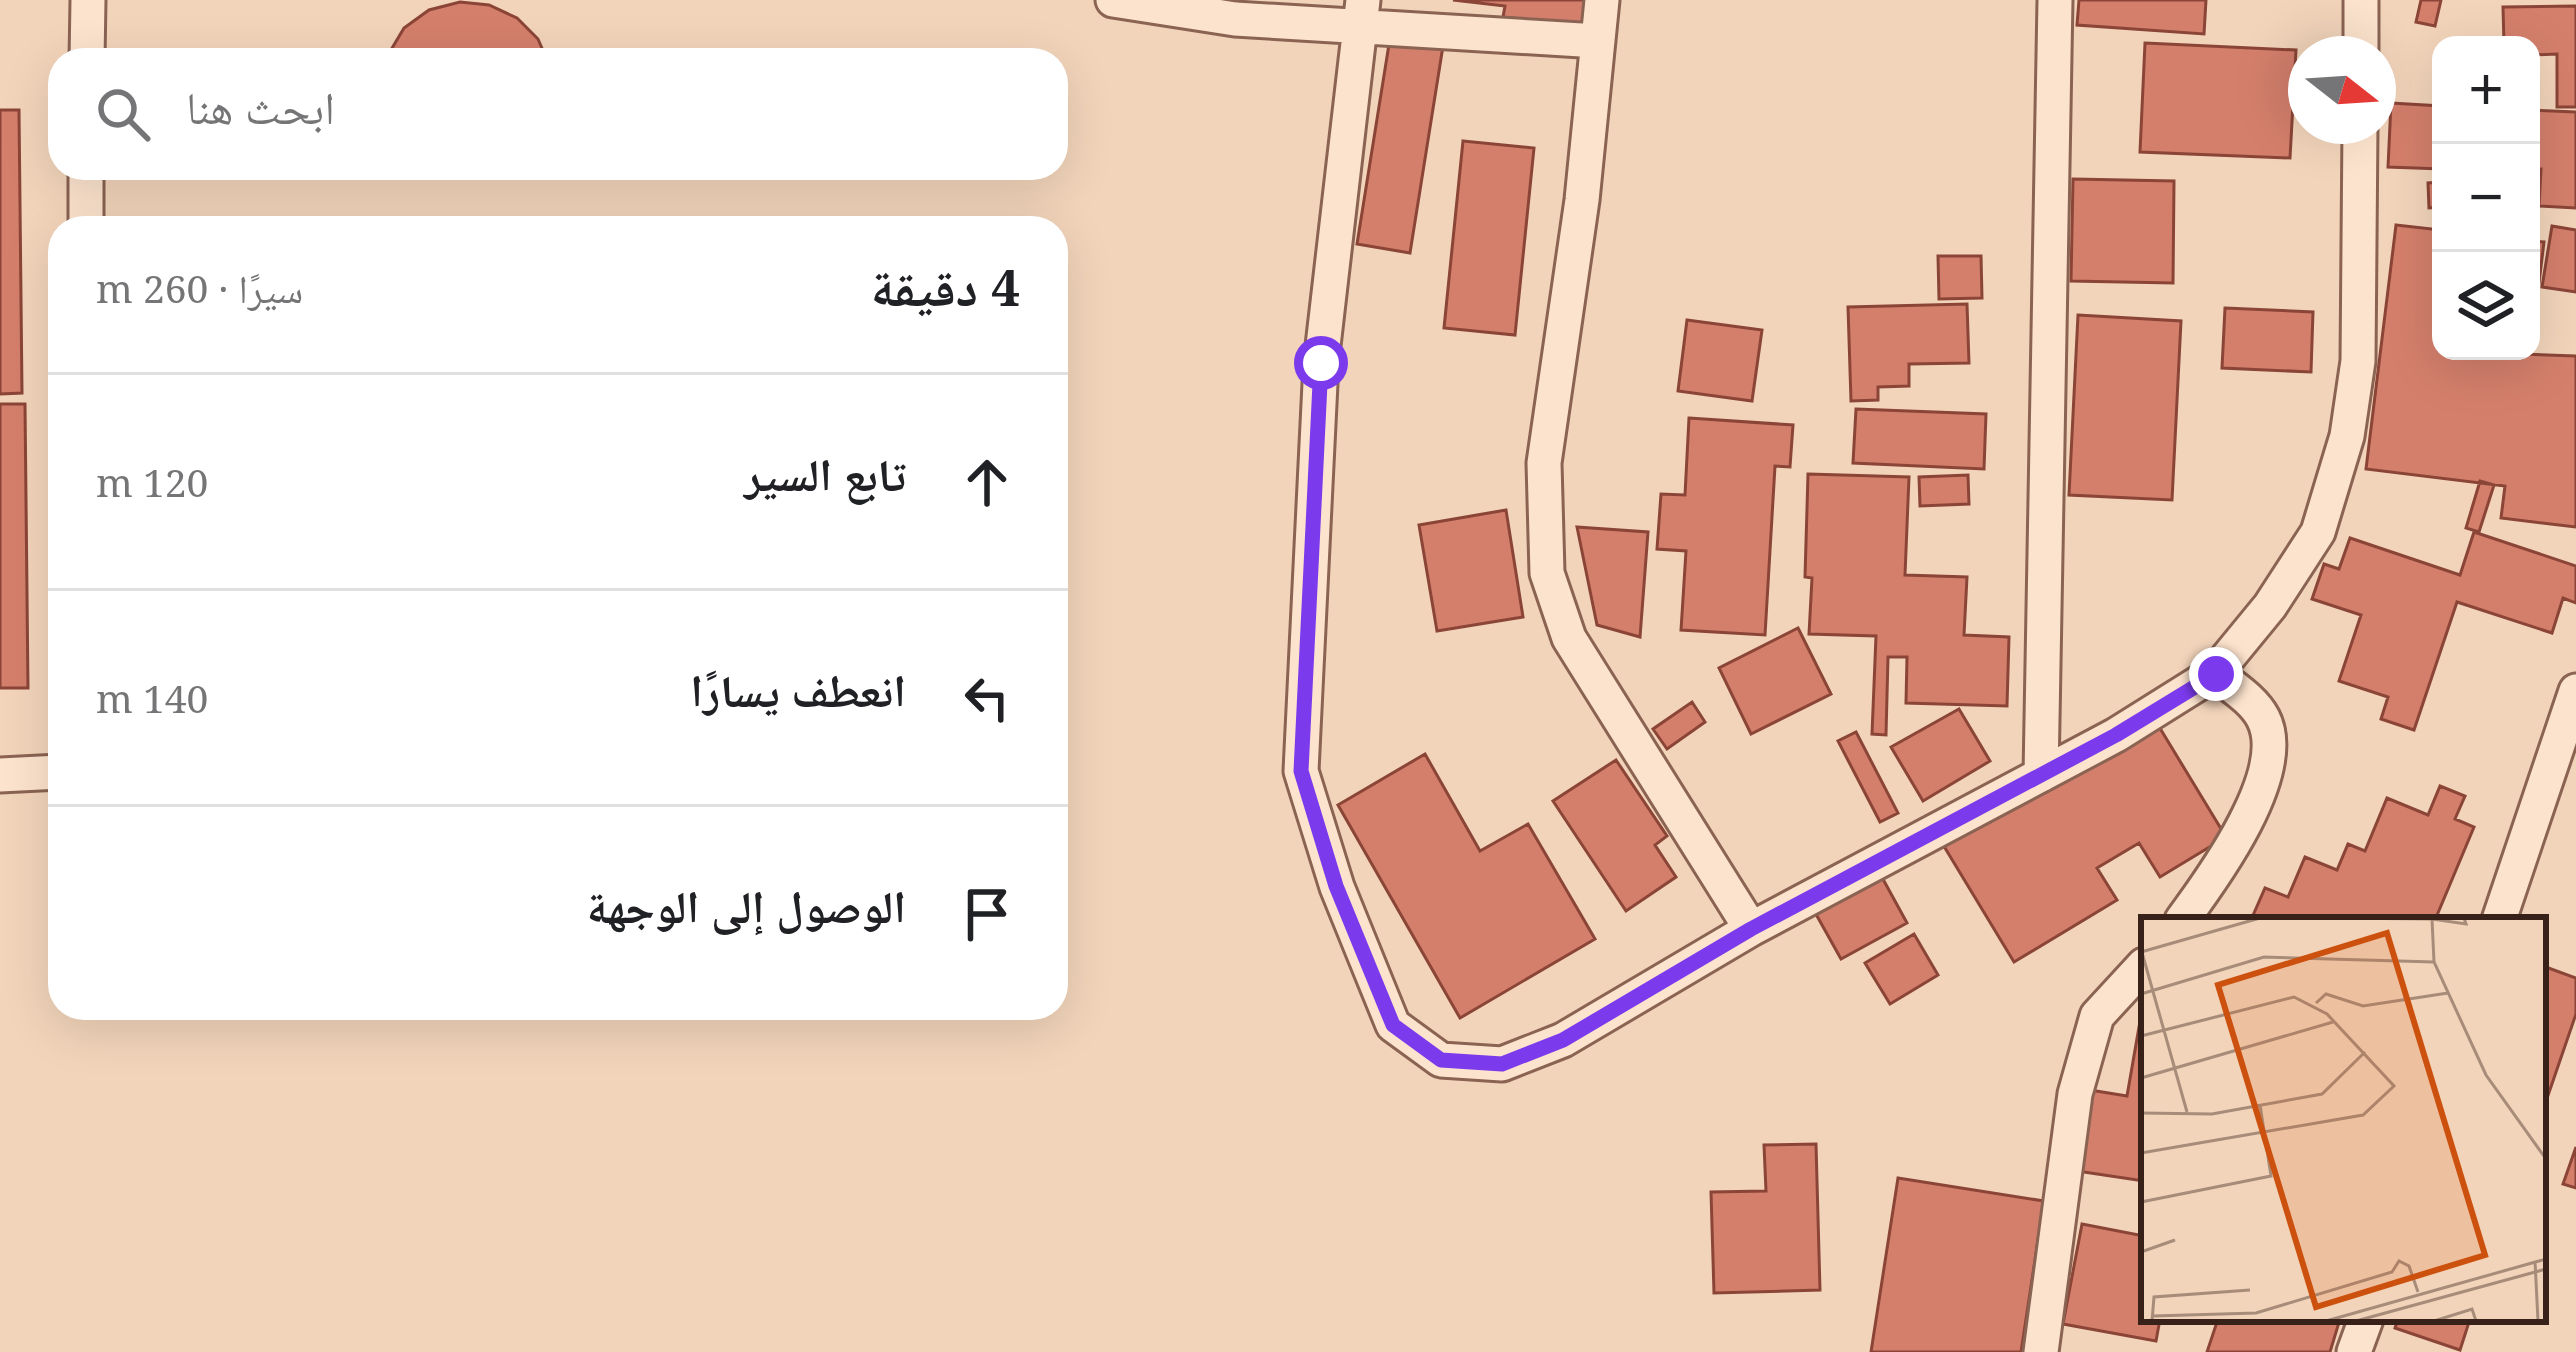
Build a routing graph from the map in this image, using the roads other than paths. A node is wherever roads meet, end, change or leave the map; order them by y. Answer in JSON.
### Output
{"nodes":[{"id":1,"x":88,"y":0,"type":"edge"},
{"id":2,"x":1113,"y":0,"type":"edge"},
{"id":3,"x":1602,"y":0,"type":"edge"},
{"id":4,"x":2055,"y":0,"type":"edge"},
{"id":5,"x":2361,"y":0,"type":"edge"},
{"id":6,"x":1362,"y":12,"type":"edge"},
{"id":7,"x":2361,"y":36,"type":"edge"},
{"id":8,"x":1598,"y":41,"type":"junction"},
{"id":9,"x":87,"y":48,"type":"edge"},
{"id":10,"x":2360,"y":144,"type":"edge"},
{"id":11,"x":86,"y":180,"type":"edge"},
{"id":12,"x":86,"y":216,"type":"edge"},
{"id":13,"x":2216,"y":674,"type":"junction"},
{"id":14,"x":2576,"y":691,"type":"edge"},
{"id":15,"x":48,"y":773,"type":"edge"},
{"id":16,"x":0,"y":775,"type":"edge"},
{"id":17,"x":2041,"y":775,"type":"junction"},
{"id":18,"x":2184,"y":917,"type":"edge"},
{"id":19,"x":2500,"y":917,"type":"edge"},
{"id":20,"x":1751,"y":929,"type":"junction"},
{"id":21,"x":2141,"y":968,"type":"edge"},
{"id":22,"x":2365,"y":1322,"type":"edge"},
{"id":23,"x":2041,"y":1352,"type":"edge"},
{"id":24,"x":2354,"y":1352,"type":"edge"}],
"edges":[{"from":1,"to":9,"type":"street"},
{"from":2,"to":6,"type":"street"},
{"from":3,"to":8,"type":"street"},
{"from":4,"to":17,"type":"street"},
{"from":5,"to":7,"type":"street"},
{"from":6,"to":8,"type":"street"},
{"from":6,"to":20,"type":"street"},
{"from":8,"to":20,"type":"street"},
{"from":10,"to":13,"type":"street"},
{"from":11,"to":12,"type":"street"},
{"from":13,"to":17,"type":"street"},
{"from":13,"to":18,"type":"street"},
{"from":14,"to":19,"type":"street"},
{"from":15,"to":16,"type":"street"},
{"from":17,"to":20,"type":"street"},
{"from":21,"to":23,"type":"street"},
{"from":22,"to":24,"type":"street"}]}
